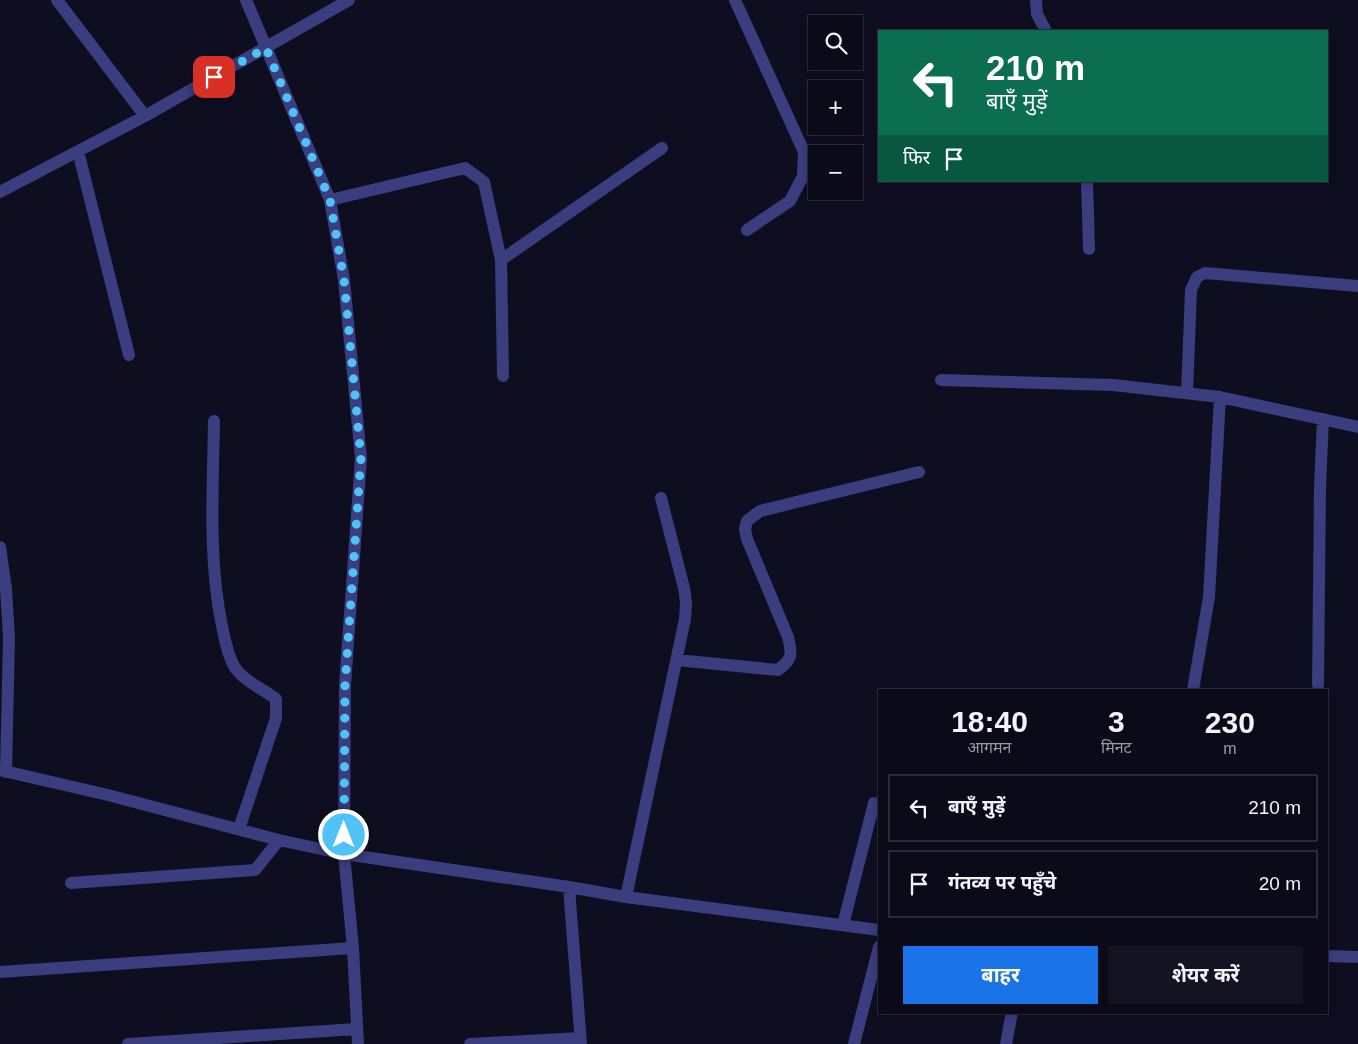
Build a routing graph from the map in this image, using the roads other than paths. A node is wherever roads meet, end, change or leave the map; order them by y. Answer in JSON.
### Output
{"nodes":[{"id":1,"x":57,"y":0,"type":"edge"},
{"id":2,"x":246,"y":0,"type":"edge"},
{"id":3,"x":735,"y":0,"type":"edge"},
{"id":4,"x":1036,"y":0,"type":"edge"},
{"id":5,"x":344,"y":1,"type":"edge"},
{"id":6,"x":1045,"y":30,"type":"edge"},
{"id":7,"x":266,"y":48,"type":"junction"},
{"id":8,"x":145,"y":116,"type":"junction"},
{"id":9,"x":662,"y":148,"type":"dead end"},
{"id":10,"x":78,"y":151,"type":"junction"},
{"id":11,"x":1087,"y":182,"type":"edge"},
{"id":12,"x":0,"y":192,"type":"edge"},
{"id":13,"x":330,"y":200,"type":"junction"},
{"id":14,"x":747,"y":230,"type":"dead end"},
{"id":15,"x":1089,"y":249,"type":"dead end"},
{"id":16,"x":501,"y":260,"type":"junction"},
{"id":17,"x":1358,"y":286,"type":"edge"},
{"id":18,"x":129,"y":355,"type":"dead end"},
{"id":19,"x":503,"y":376,"type":"dead end"},
{"id":20,"x":941,"y":380,"type":"dead end"},
{"id":21,"x":1187,"y":393,"type":"junction"},
{"id":22,"x":1220,"y":396,"type":"junction"},
{"id":23,"x":1323,"y":419,"type":"junction"},
{"id":24,"x":214,"y":421,"type":"dead end"},
{"id":25,"x":1358,"y":426,"type":"edge"},
{"id":26,"x":919,"y":472,"type":"dead end"},
{"id":27,"x":661,"y":498,"type":"dead end"},
{"id":28,"x":0,"y":547,"type":"edge"},
{"id":29,"x":677,"y":660,"type":"junction"},
{"id":30,"x":1318,"y":685,"type":"dead end"},
{"id":31,"x":1193,"y":689,"type":"edge"},
{"id":32,"x":3,"y":771,"type":"edge"},
{"id":33,"x":874,"y":804,"type":"dead end"},
{"id":34,"x":239,"y":829,"type":"junction"},
{"id":35,"x":279,"y":840,"type":"junction"},
{"id":36,"x":344,"y":854,"type":"junction"},
{"id":37,"x":71,"y":883,"type":"dead end"},
{"id":38,"x":569,"y":886,"type":"junction"},
{"id":39,"x":626,"y":897,"type":"junction"},
{"id":40,"x":843,"y":925,"type":"junction"},
{"id":41,"x":878,"y":930,"type":"edge"},
{"id":42,"x":353,"y":948,"type":"junction"},
{"id":43,"x":878,"y":951,"type":"edge"},
{"id":44,"x":1328,"y":956,"type":"edge"},
{"id":45,"x":1358,"y":957,"type":"edge"},
{"id":46,"x":0,"y":972,"type":"edge"},
{"id":47,"x":1012,"y":1014,"type":"edge"},
{"id":48,"x":356,"y":1029,"type":"junction"},
{"id":49,"x":580,"y":1041,"type":"edge"},
{"id":50,"x":499,"y":1043,"type":"edge"},
{"id":51,"x":128,"y":1044,"type":"edge"},
{"id":52,"x":358,"y":1044,"type":"edge"},
{"id":53,"x":470,"y":1044,"type":"edge"},
{"id":54,"x":854,"y":1044,"type":"edge"},
{"id":55,"x":1006,"y":1044,"type":"edge"}],
"edges":[{"from":1,"to":8,"type":"street"},
{"from":2,"to":7,"type":"street"},
{"from":3,"to":14,"type":"street"},
{"from":4,"to":6,"type":"street"},
{"from":5,"to":7,"type":"street"},
{"from":7,"to":8,"type":"street"},
{"from":7,"to":13,"type":"street"},
{"from":8,"to":10,"type":"street"},
{"from":9,"to":16,"type":"street"},
{"from":10,"to":12,"type":"street"},
{"from":10,"to":18,"type":"street"},
{"from":11,"to":15,"type":"street"},
{"from":13,"to":16,"type":"street"},
{"from":13,"to":36,"type":"street"},
{"from":16,"to":19,"type":"street"},
{"from":17,"to":21,"type":"street"},
{"from":20,"to":21,"type":"street"},
{"from":21,"to":22,"type":"street"},
{"from":22,"to":23,"type":"street"},
{"from":22,"to":31,"type":"street"},
{"from":23,"to":25,"type":"street"},
{"from":23,"to":30,"type":"street"},
{"from":24,"to":34,"type":"street"},
{"from":26,"to":29,"type":"street"},
{"from":27,"to":29,"type":"street"},
{"from":28,"to":32,"type":"street"},
{"from":29,"to":39,"type":"street"},
{"from":32,"to":34,"type":"street"},
{"from":33,"to":40,"type":"street"},
{"from":34,"to":35,"type":"street"},
{"from":35,"to":36,"type":"street"},
{"from":35,"to":37,"type":"street"},
{"from":36,"to":38,"type":"street"},
{"from":36,"to":42,"type":"street"},
{"from":38,"to":39,"type":"street"},
{"from":38,"to":49,"type":"street"},
{"from":39,"to":40,"type":"street"},
{"from":40,"to":41,"type":"street"},
{"from":42,"to":46,"type":"street"},
{"from":42,"to":48,"type":"street"},
{"from":43,"to":54,"type":"street"},
{"from":44,"to":45,"type":"street"},
{"from":47,"to":55,"type":"street"},
{"from":48,"to":51,"type":"street"},
{"from":48,"to":52,"type":"street"},
{"from":49,"to":50,"type":"street"},
{"from":50,"to":53,"type":"street"}]}
